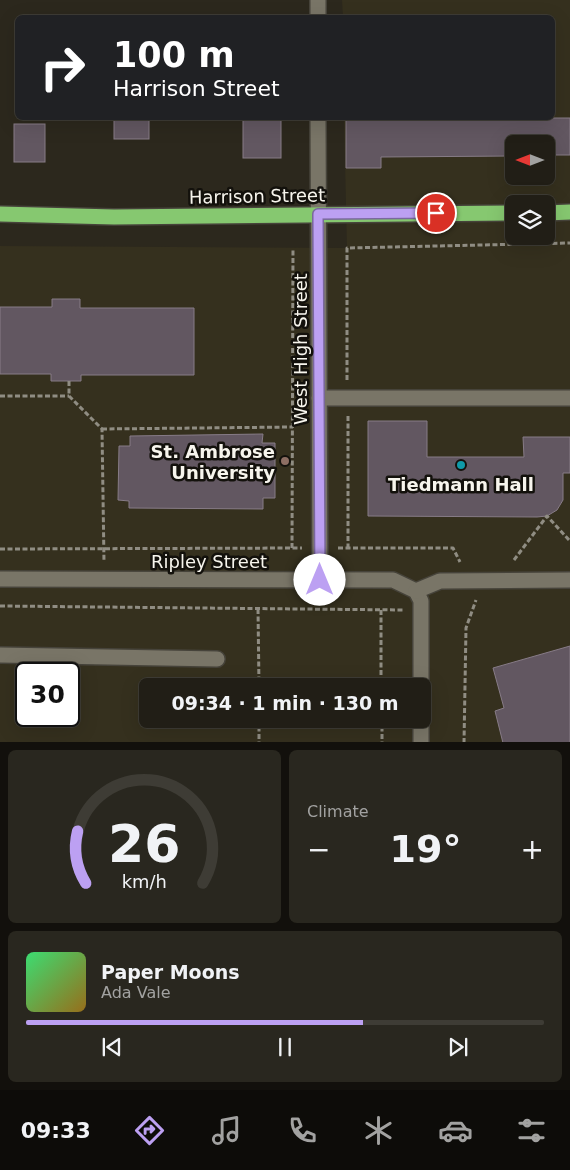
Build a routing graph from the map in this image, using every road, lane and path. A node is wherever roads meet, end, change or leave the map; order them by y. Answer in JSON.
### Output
{"nodes":[{"id":1,"x":318,"y":0,"type":"edge"},
{"id":2,"x":318,"y":15,"type":"edge"},
{"id":3,"x":318,"y":120,"type":"edge"},
{"id":4,"x":570,"y":212,"type":"edge"},
{"id":5,"x":505,"y":213,"type":"edge"},
{"id":6,"x":555,"y":213,"type":"edge"},
{"id":7,"x":0,"y":214,"type":"edge"},
{"id":8,"x":318,"y":214,"type":"junction"},
{"id":9,"x":570,"y":243,"type":"edge"},
{"id":10,"x":293,"y":248,"type":"dead end"},
{"id":11,"x":347,"y":248,"type":"dead end"},
{"id":12,"x":68,"y":381,"type":"dead end"},
{"id":13,"x":0,"y":396,"type":"edge"},
{"id":14,"x":69,"y":396,"type":"junction"},
{"id":15,"x":319,"y":398,"type":"junction"},
{"id":16,"x":570,"y":398,"type":"edge"},
{"id":17,"x":293,"y":427,"type":"junction"},
{"id":18,"x":102,"y":429,"type":"junction"},
{"id":19,"x":570,"y":541,"type":"edge"},
{"id":20,"x":292,"y":548,"type":"junction"},
{"id":21,"x":320,"y":548,"type":"junction"},
{"id":22,"x":104,"y":549,"type":"junction"},
{"id":23,"x":0,"y":550,"type":"edge"},
{"id":24,"x":0,"y":579,"type":"edge"},
{"id":25,"x":104,"y":580,"type":"junction"},
{"id":26,"x":320,"y":580,"type":"junction"},
{"id":27,"x":499,"y":580,"type":"junction"},
{"id":28,"x":570,"y":580,"type":"edge"},
{"id":29,"x":468,"y":581,"type":"junction"},
{"id":30,"x":484,"y":581,"type":"junction"},
{"id":31,"x":416,"y":591,"type":"junction"},
{"id":32,"x":0,"y":606,"type":"edge"},
{"id":33,"x":258,"y":609,"type":"junction"},
{"id":34,"x":381,"y":610,"type":"junction"},
{"id":35,"x":421,"y":611,"type":"junction"},
{"id":36,"x":0,"y":655,"type":"edge"},
{"id":37,"x":217,"y":659,"type":"dead end"},
{"id":38,"x":259,"y":678,"type":"edge"},
{"id":39,"x":381,"y":678,"type":"edge"},
{"id":40,"x":421,"y":678,"type":"edge"},
{"id":41,"x":259,"y":728,"type":"edge"},
{"id":42,"x":382,"y":728,"type":"edge"},
{"id":43,"x":421,"y":728,"type":"edge"},
{"id":44,"x":259,"y":742,"type":"edge"},
{"id":45,"x":382,"y":742,"type":"edge"},
{"id":46,"x":421,"y":742,"type":"edge"},
{"id":47,"x":464,"y":742,"type":"edge"}],
"edges":[{"from":1,"to":2,"type":"street"},
{"from":3,"to":8,"type":"street","name":"West High Street"},
{"from":4,"to":6,"type":"highway"},
{"from":5,"to":8,"type":"highway","name":"Harrison Street"},
{"from":7,"to":8,"type":"highway","name":"Harrison Street"},
{"from":8,"to":15,"type":"street","name":"West High Street"},
{"from":9,"to":11,"type":"path"},
{"from":10,"to":17,"type":"path"},
{"from":12,"to":14,"type":"path"},
{"from":13,"to":14,"type":"path"},
{"from":14,"to":18,"type":"path"},
{"from":15,"to":16,"type":"street"},
{"from":15,"to":21,"type":"street","name":"West High Street"},
{"from":17,"to":18,"type":"path"},
{"from":17,"to":20,"type":"path"},
{"from":18,"to":22,"type":"path"},
{"from":19,"to":27,"type":"path"},
{"from":20,"to":21,"type":"path"},
{"from":20,"to":22,"type":"path"},
{"from":21,"to":26,"type":"street","name":"West High Street"},
{"from":21,"to":29,"type":"path"},
{"from":22,"to":23,"type":"path"},
{"from":22,"to":25,"type":"path"},
{"from":24,"to":25,"type":"street","name":"Ripley Street"},
{"from":25,"to":26,"type":"street","name":"Ripley Street"},
{"from":26,"to":31,"type":"street","name":"Ripley Street"},
{"from":27,"to":28,"type":"street"},
{"from":27,"to":30,"type":"street"},
{"from":29,"to":30,"type":"street"},
{"from":29,"to":31,"type":"street"},
{"from":30,"to":47,"type":"path"},
{"from":31,"to":35,"type":"street"},
{"from":32,"to":33,"type":"path"},
{"from":33,"to":34,"type":"path"},
{"from":33,"to":38,"type":"path"},
{"from":34,"to":35,"type":"path"},
{"from":34,"to":39,"type":"path"},
{"from":35,"to":40,"type":"street"},
{"from":36,"to":37,"type":"street"},
{"from":41,"to":44,"type":"path"},
{"from":42,"to":45,"type":"path"},
{"from":43,"to":46,"type":"street"}]}
